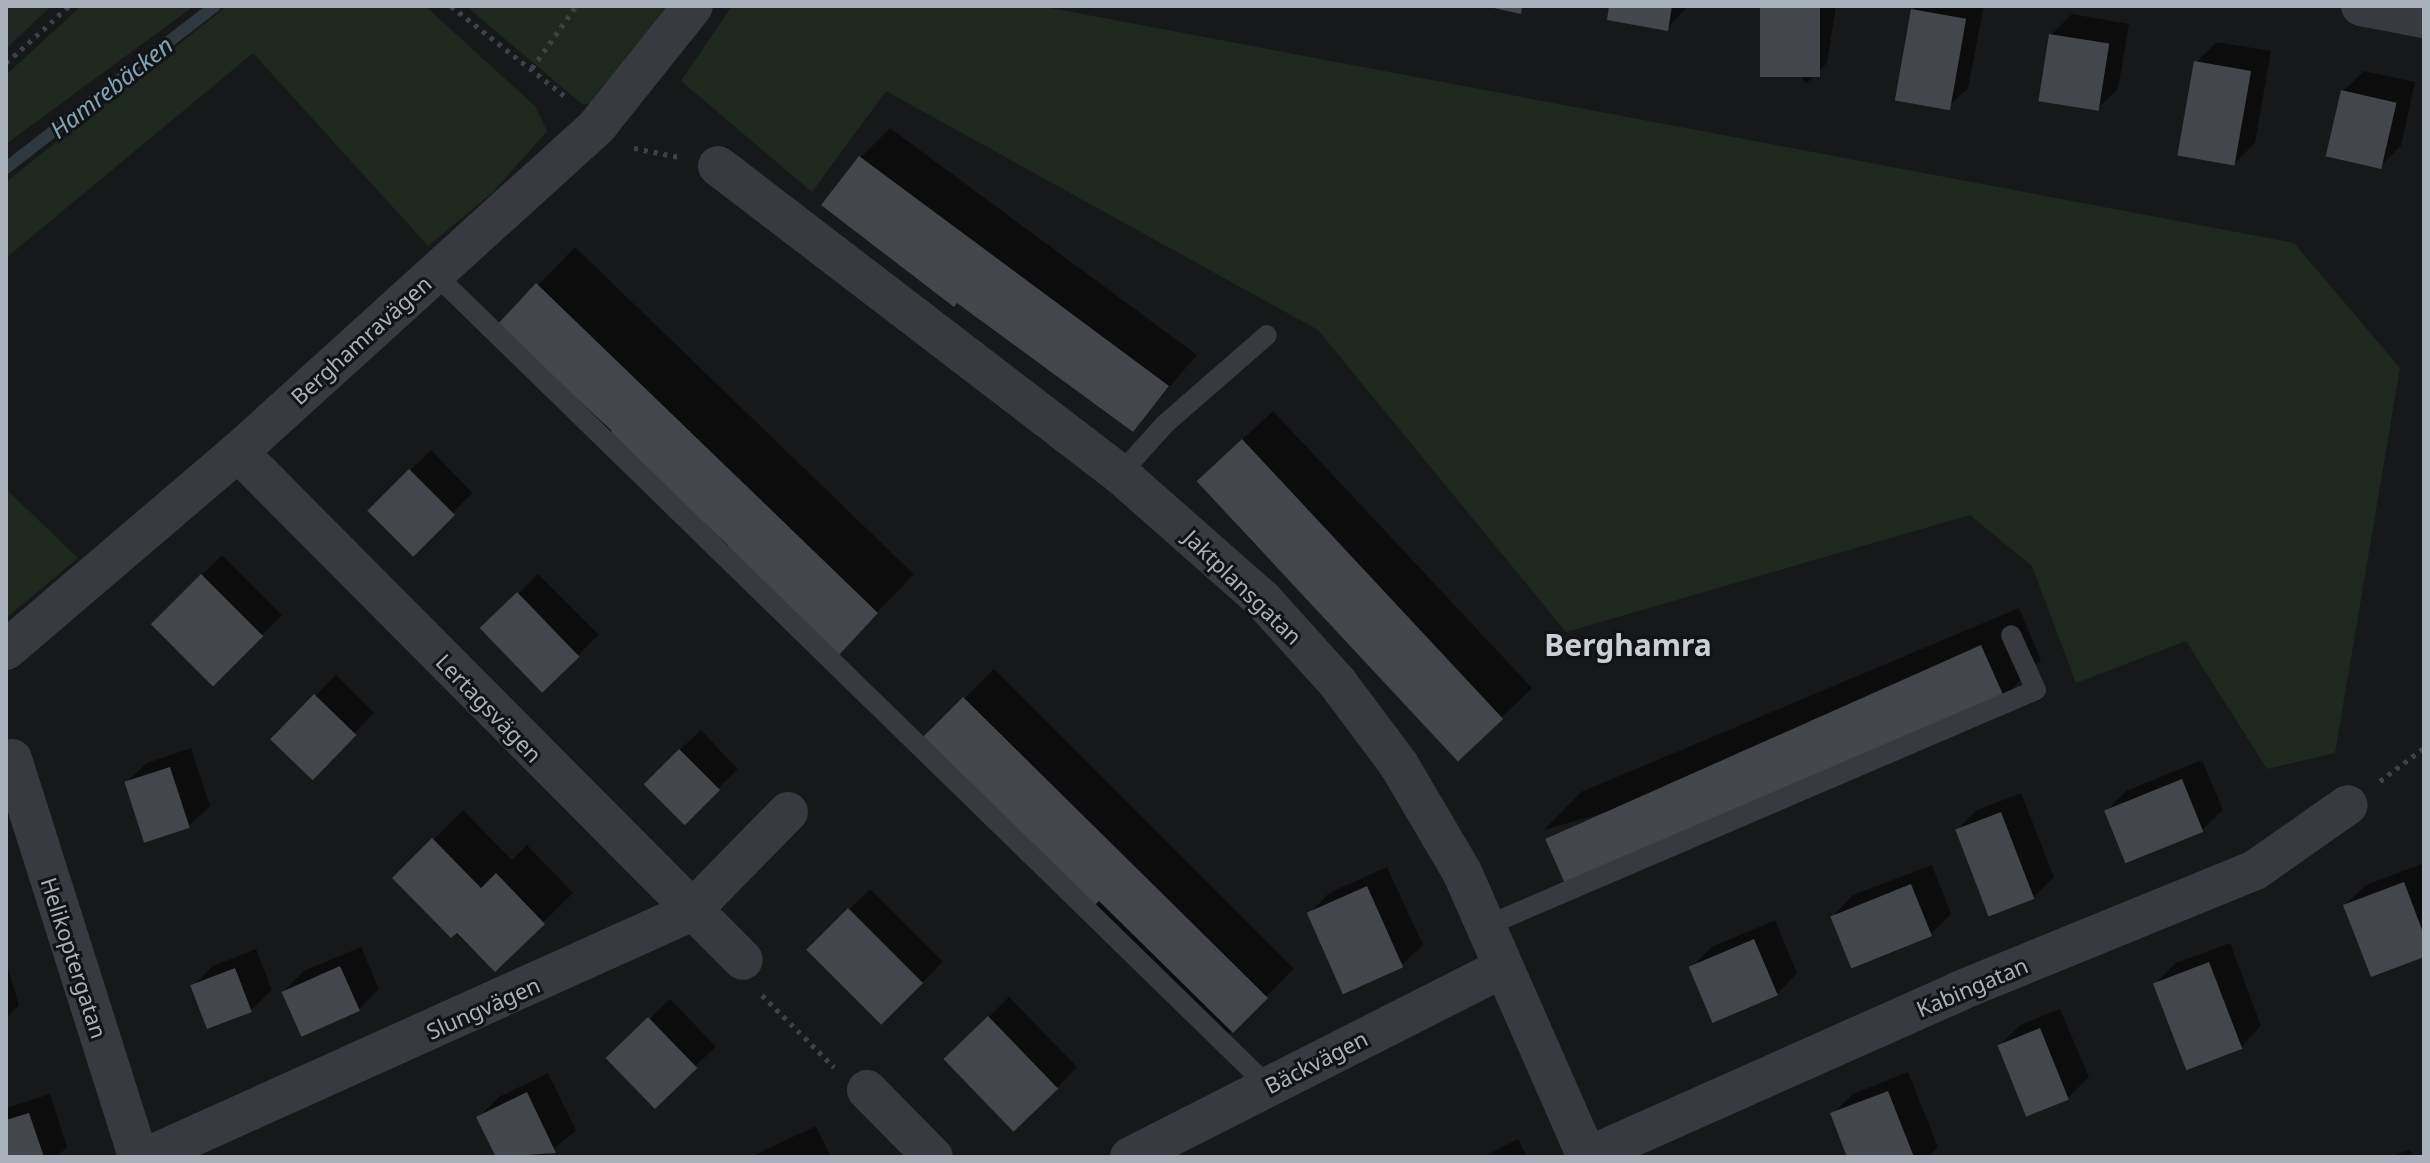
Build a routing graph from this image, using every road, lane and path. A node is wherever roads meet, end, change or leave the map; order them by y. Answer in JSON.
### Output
{"nodes":[{"id":1,"x":69,"y":6,"type":"edge"},
{"id":2,"x":451,"y":6,"type":"edge"},
{"id":3,"x":576,"y":6,"type":"edge"},
{"id":4,"x":693,"y":6,"type":"edge"},
{"id":5,"x":2361,"y":6,"type":"edge"},
{"id":6,"x":2424,"y":18,"type":"edge"},
{"id":7,"x":6,"y":63,"type":"edge"},
{"id":8,"x":622,"y":145,"type":"dead end"},
{"id":9,"x":718,"y":166,"type":"joint"},
{"id":10,"x":434,"y":273,"type":"junction"},
{"id":11,"x":1267,"y":335,"type":"dead end"},
{"id":12,"x":238,"y":452,"type":"junction"},
{"id":13,"x":1120,"y":474,"type":"junction"},
{"id":14,"x":2011,"y":635,"type":"dead end"},
{"id":15,"x":6,"y":650,"type":"edge"},
{"id":16,"x":2424,"y":748,"type":"edge"},
{"id":17,"x":12,"y":759,"type":"dead end"},
{"id":18,"x":2348,"y":805,"type":"joint"},
{"id":19,"x":788,"y":812,"type":"dead end"},
{"id":20,"x":690,"y":912,"type":"junction"},
{"id":21,"x":1486,"y":926,"type":"junction"},
{"id":22,"x":743,"y":960,"type":"joint"},
{"id":23,"x":1503,"y":968,"type":"junction"},
{"id":24,"x":1268,"y":1086,"type":"junction"},
{"id":25,"x":867,"y":1090,"type":"joint"},
{"id":26,"x":138,"y":1157,"type":"edge"},
{"id":27,"x":147,"y":1157,"type":"edge"},
{"id":28,"x":933,"y":1157,"type":"edge"},
{"id":29,"x":1130,"y":1157,"type":"edge"},
{"id":30,"x":1587,"y":1157,"type":"edge"}],
"edges":[{"from":1,"to":7,"type":"path"},
{"from":2,"to":3,"type":"path"},
{"from":4,"to":10,"type":"street","name":"Berghamravägen"},
{"from":5,"to":6,"type":"street"},
{"from":8,"to":9,"type":"path"},
{"from":9,"to":13,"type":"street","name":"Jaktplansgatan"},
{"from":10,"to":12,"type":"street","name":"Berghamravägen"},
{"from":10,"to":24,"type":"lane"},
{"from":11,"to":13,"type":"lane"},
{"from":12,"to":15,"type":"street","name":"Berghamravägen"},
{"from":12,"to":20,"type":"street","name":"Lertagsvägen"},
{"from":13,"to":21,"type":"street","name":"Jaktplansgatan"},
{"from":14,"to":21,"type":"lane"},
{"from":16,"to":18,"type":"path"},
{"from":17,"to":26,"type":"street","name":"Helikoptergatan"},
{"from":18,"to":30,"type":"street","name":"Kabingatan"},
{"from":19,"to":20,"type":"street","name":"Slungvägen"},
{"from":20,"to":22,"type":"street","name":"Lertagsvägen"},
{"from":20,"to":27,"type":"street","name":"Slungvägen"},
{"from":21,"to":23,"type":"street","name":"Jaktplansgatan"},
{"from":22,"to":25,"type":"path"},
{"from":23,"to":24,"type":"street","name":"Bäckvägen"},
{"from":23,"to":30,"type":"street","name":"Jaktplansgatan"},
{"from":24,"to":29,"type":"street","name":"Bäckvägen"},
{"from":25,"to":28,"type":"street"}]}
